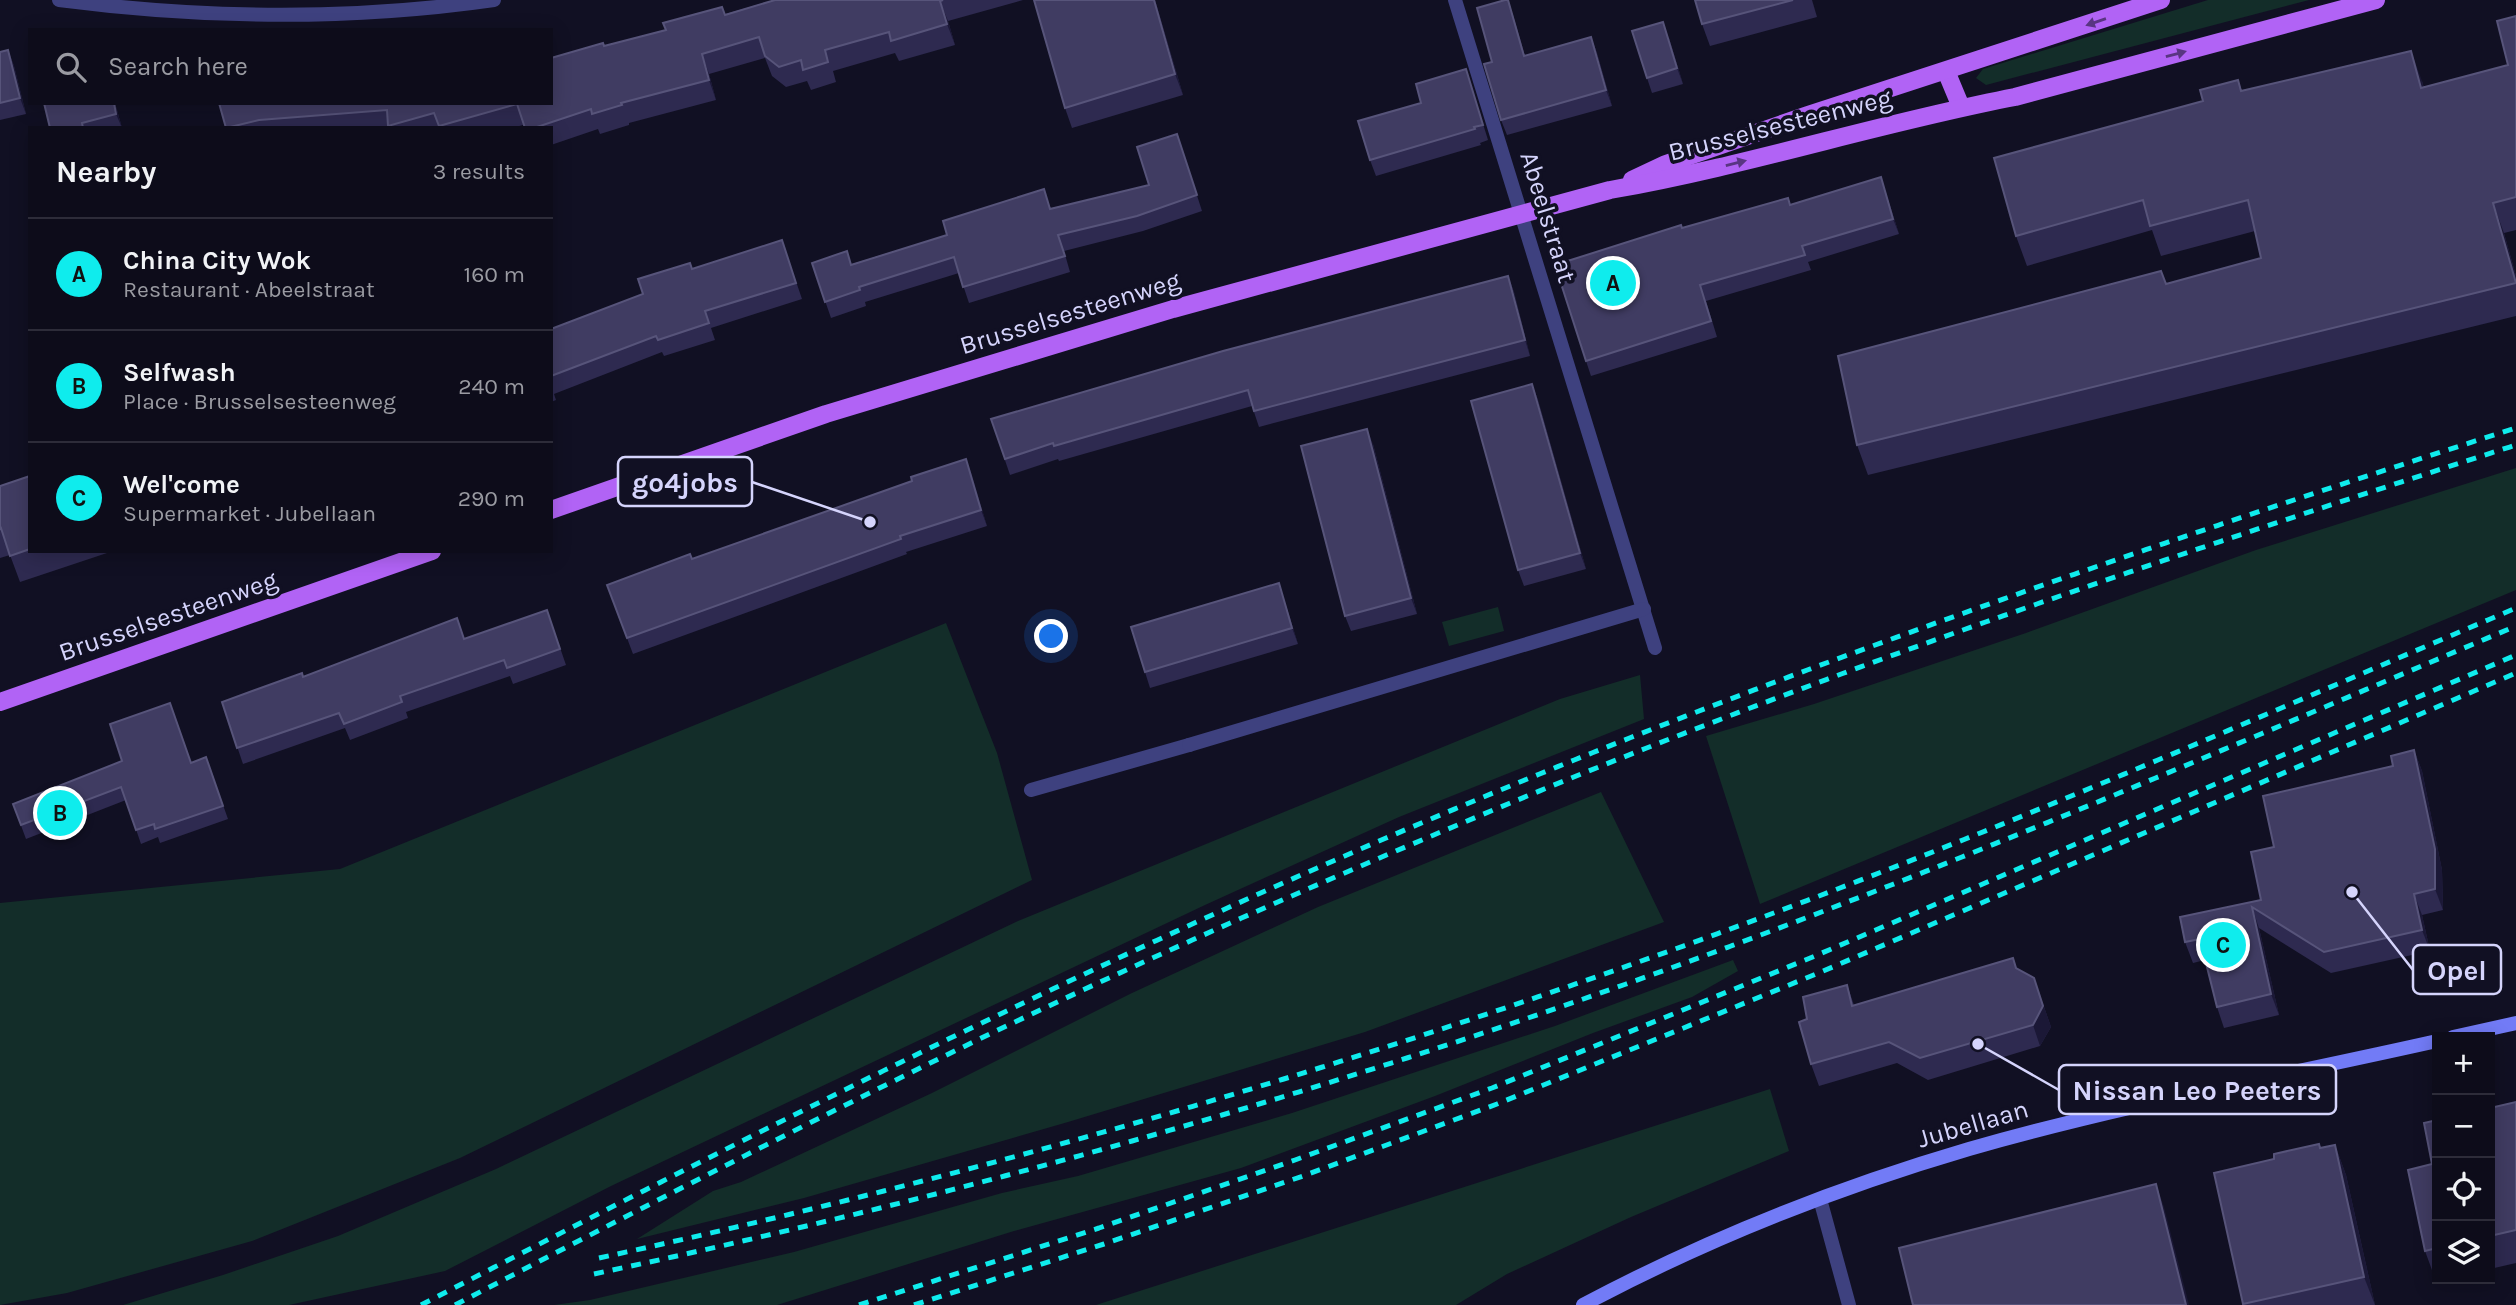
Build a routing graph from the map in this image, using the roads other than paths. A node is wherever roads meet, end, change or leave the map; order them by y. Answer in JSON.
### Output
{"nodes":[{"id":1,"x":59,"y":0,"type":"edge"},
{"id":2,"x":494,"y":0,"type":"edge"},
{"id":3,"x":1455,"y":0,"type":"edge"},
{"id":4,"x":2161,"y":0,"type":"edge"},
{"id":5,"x":2376,"y":0,"type":"edge"},
{"id":6,"x":1945,"y":71,"type":"junction"},
{"id":7,"x":1961,"y":107,"type":"junction"},
{"id":8,"x":1610,"y":190,"type":"junction"},
{"id":9,"x":1521,"y":214,"type":"junction"},
{"id":10,"x":553,"y":509,"type":"edge"},
{"id":11,"x":426,"y":553,"type":"edge"},
{"id":12,"x":1644,"y":610,"type":"junction"},
{"id":13,"x":1655,"y":648,"type":"dead end"},
{"id":14,"x":0,"y":702,"type":"edge"},
{"id":15,"x":1031,"y":790,"type":"dead end"},
{"id":16,"x":2516,"y":1023,"type":"edge"},
{"id":17,"x":2476,"y":1032,"type":"edge"},
{"id":18,"x":2432,"y":1042,"type":"edge"},
{"id":19,"x":1820,"y":1199,"type":"junction"},
{"id":20,"x":1583,"y":1305,"type":"edge"},
{"id":21,"x":1849,"y":1305,"type":"edge"}],
"edges":[{"from":1,"to":2,"type":"street"},
{"from":3,"to":9,"type":"street","name":"Abeelstraat"},
{"from":4,"to":6,"type":"main road","name":"Brusselsesteenweg","one_way":true},
{"from":7,"to":5,"type":"main road","name":"Brusselsesteenweg","one_way":true},
{"from":6,"to":7,"type":"main road"},
{"from":6,"to":8,"type":"main road","name":"Brusselsesteenweg"},
{"from":8,"to":7,"type":"main road","name":"Brusselsesteenweg","one_way":true},
{"from":8,"to":9,"type":"main road","name":"Brusselsesteenweg"},
{"from":9,"to":10,"type":"main road","name":"Brusselsesteenweg"},
{"from":9,"to":12,"type":"street","name":"Abeelstraat"},
{"from":11,"to":14,"type":"main road","name":"Brusselsesteenweg"},
{"from":12,"to":13,"type":"street","name":"Abeelstraat"},
{"from":12,"to":15,"type":"street"},
{"from":16,"to":17,"type":"main road"},
{"from":18,"to":19,"type":"main road","name":"Jubellaan"},
{"from":19,"to":20,"type":"main road","name":"Jubellaan"},
{"from":19,"to":21,"type":"street"}]}
